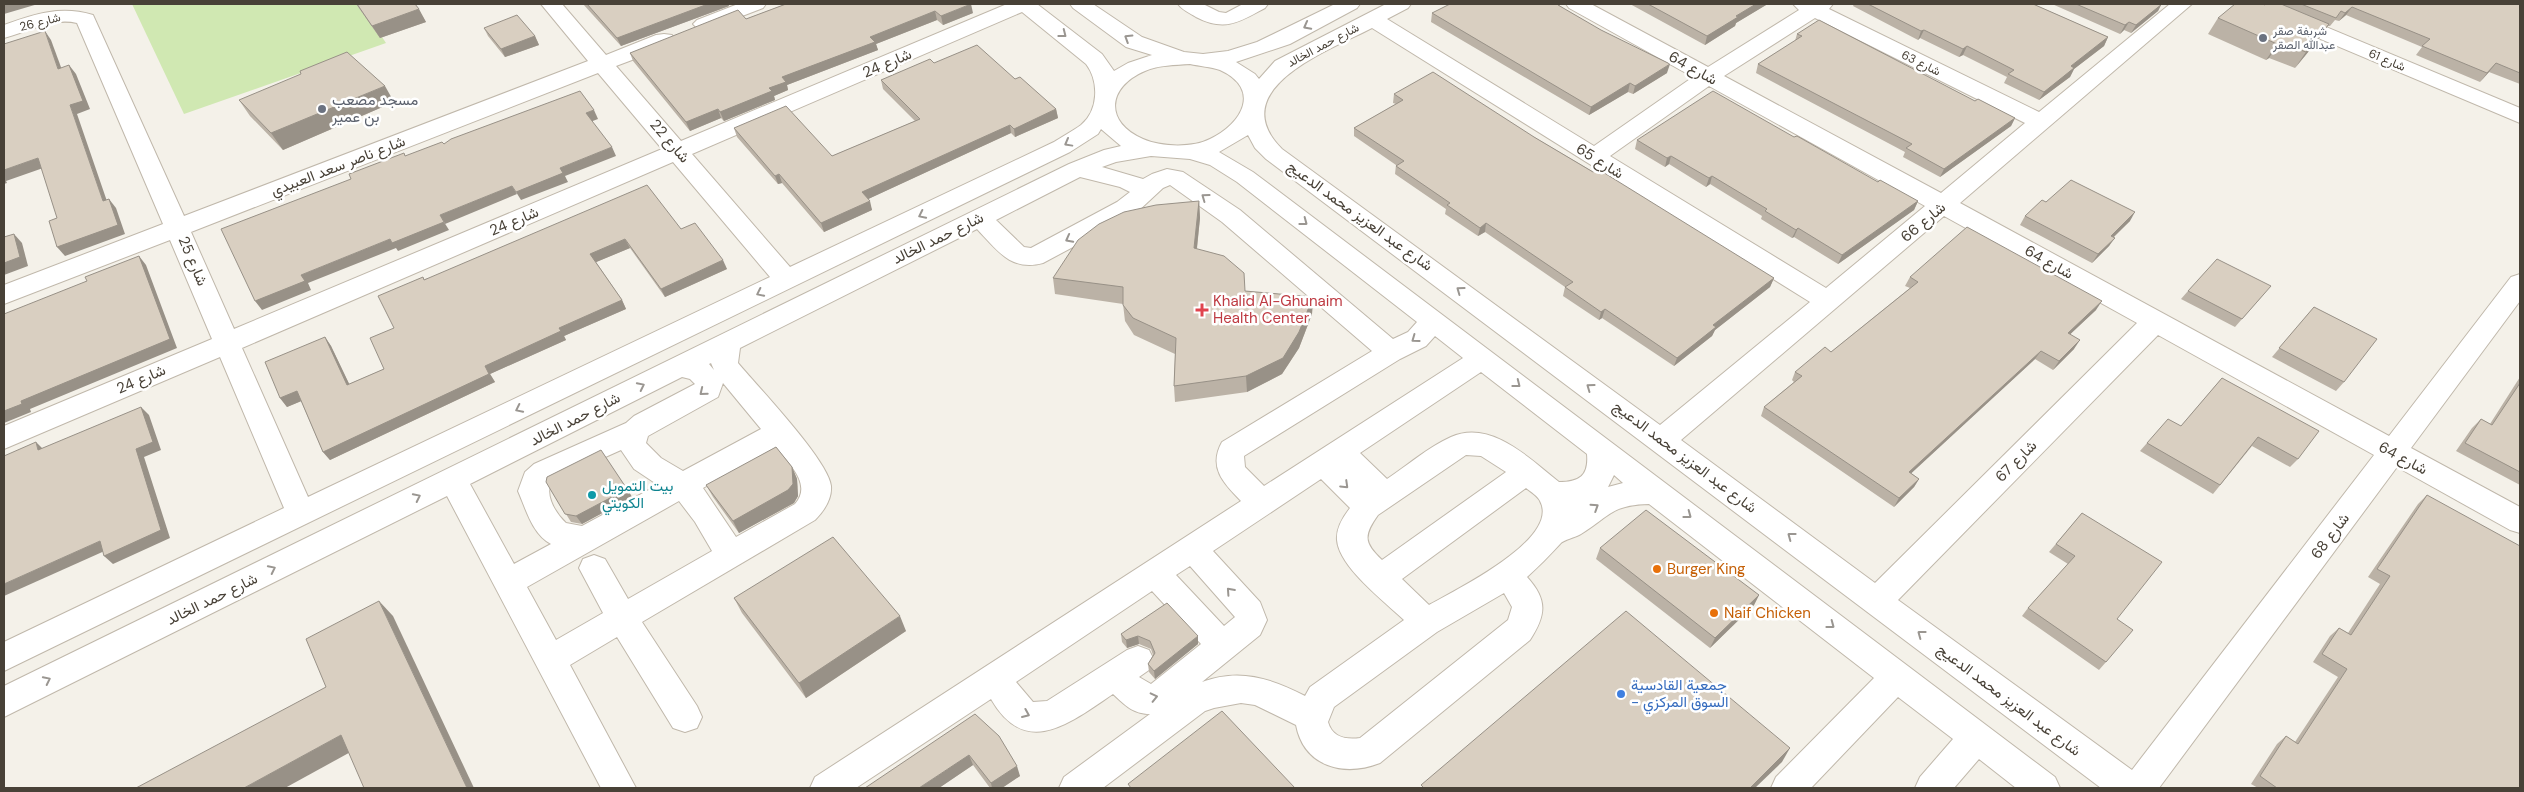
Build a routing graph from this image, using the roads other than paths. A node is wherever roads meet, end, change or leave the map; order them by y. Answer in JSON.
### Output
{"nodes":[{"id":1,"x":551,"y":4,"type":"edge"},
{"id":2,"x":756,"y":4,"type":"edge"},
{"id":3,"x":1024,"y":4,"type":"edge"},
{"id":4,"x":1080,"y":4,"type":"edge"},
{"id":5,"x":1188,"y":4,"type":"edge"},
{"id":6,"x":1258,"y":4,"type":"edge"},
{"id":7,"x":1401,"y":4,"type":"edge"},
{"id":8,"x":1576,"y":4,"type":"edge"},
{"id":9,"x":2182,"y":4,"type":"edge"},
{"id":10,"x":2254,"y":4,"type":"edge"},
{"id":11,"x":1341,"y":5,"type":"edge"},
{"id":12,"x":1813,"y":6,"type":"edge"},
{"id":13,"x":84,"y":10,"type":"edge"},
{"id":14,"x":1372,"y":19,"type":"junction"},
{"id":15,"x":4,"y":32,"type":"edge"},
{"id":16,"x":1196,"y":58,"type":"junction"},
{"id":17,"x":602,"y":64,"type":"junction"},
{"id":18,"x":1709,"y":76,"type":"junction"},
{"id":19,"x":1105,"y":101,"type":"junction"},
{"id":20,"x":1255,"y":109,"type":"junction"},
{"id":21,"x":2520,"y":116,"type":"edge"},
{"id":22,"x":2039,"y":121,"type":"junction"},
{"id":23,"x":1151,"y":149,"type":"junction"},
{"id":24,"x":1190,"y":151,"type":"junction"},
{"id":25,"x":679,"y":152,"type":"junction"},
{"id":26,"x":1593,"y":157,"type":"junction"},
{"id":27,"x":1281,"y":158,"type":"junction"},
{"id":28,"x":1077,"y":170,"type":"junction"},
{"id":29,"x":1245,"y":177,"type":"junction"},
{"id":30,"x":1146,"y":191,"type":"junction"},
{"id":31,"x":1272,"y":198,"type":"junction"},
{"id":32,"x":1945,"y":204,"type":"junction"},
{"id":33,"x":1231,"y":216,"type":"junction"},
{"id":34,"x":980,"y":218,"type":"junction"},
{"id":35,"x":179,"y":228,"type":"junction"},
{"id":36,"x":787,"y":280,"type":"junction"},
{"id":37,"x":2520,"y":283,"type":"edge"},
{"id":38,"x":4,"y":295,"type":"edge"},
{"id":39,"x":1828,"y":301,"type":"junction"},
{"id":40,"x":1434,"y":320,"type":"junction"},
{"id":41,"x":2155,"y":321,"type":"junction"},
{"id":42,"x":228,"y":343,"type":"junction"},
{"id":43,"x":728,"y":343,"type":"junction"},
{"id":44,"x":1391,"y":352,"type":"junction"},
{"id":45,"x":1483,"y":358,"type":"junction"},
{"id":46,"x":680,"y":367,"type":"junction"},
{"id":47,"x":599,"y":370,"type":"junction"},
{"id":48,"x":543,"y":398,"type":"junction"},
{"id":49,"x":616,"y":398,"type":"junction"},
{"id":50,"x":562,"y":426,"type":"junction"},
{"id":51,"x":636,"y":431,"type":"junction"},
{"id":52,"x":779,"y":432,"type":"junction"},
{"id":53,"x":4,"y":438,"type":"edge"},
{"id":54,"x":1662,"y":440,"type":"junction"},
{"id":55,"x":1600,"y":448,"type":"junction"},
{"id":56,"x":2393,"y":453,"type":"junction"},
{"id":57,"x":1331,"y":458,"type":"junction"},
{"id":58,"x":1526,"y":473,"type":"junction"},
{"id":59,"x":453,"y":480,"type":"junction"},
{"id":60,"x":682,"y":486,"type":"junction"},
{"id":61,"x":1658,"y":492,"type":"junction"},
{"id":62,"x":1552,"y":494,"type":"junction"},
{"id":63,"x":1376,"y":501,"type":"junction"},
{"id":64,"x":1262,"y":503,"type":"junction"},
{"id":65,"x":302,"y":514,"type":"junction"},
{"id":66,"x":2520,"y":521,"type":"edge"},
{"id":67,"x":1554,"y":531,"type":"junction"},
{"id":68,"x":1193,"y":549,"type":"junction"},
{"id":69,"x":590,"y":553,"type":"junction"},
{"id":70,"x":731,"y":555,"type":"junction"},
{"id":71,"x":1155,"y":574,"type":"junction"},
{"id":72,"x":1507,"y":576,"type":"junction"},
{"id":73,"x":1381,"y":578,"type":"junction"},
{"id":74,"x":508,"y":582,"type":"junction"},
{"id":75,"x":1877,"y":601,"type":"junction"},
{"id":76,"x":623,"y":619,"type":"junction"},
{"id":77,"x":1426,"y":622,"type":"junction"},
{"id":78,"x":1223,"y":646,"type":"junction"},
{"id":79,"x":4,"y":657,"type":"edge"},
{"id":80,"x":550,"y":660,"type":"junction"},
{"id":81,"x":1897,"y":676,"type":"junction"},
{"id":82,"x":996,"y":678,"type":"junction"},
{"id":83,"x":4,"y":702,"type":"edge"},
{"id":84,"x":685,"y":717,"type":"dead end"},
{"id":85,"x":1312,"y":717,"type":"junction"},
{"id":86,"x":1977,"y":737,"type":"junction"},
{"id":87,"x":619,"y":788,"type":"edge"},
{"id":88,"x":827,"y":788,"type":"edge"},
{"id":89,"x":1076,"y":788,"type":"edge"},
{"id":90,"x":1788,"y":788,"type":"edge"},
{"id":91,"x":1932,"y":788,"type":"edge"},
{"id":92,"x":2044,"y":788,"type":"edge"},
{"id":93,"x":2128,"y":788,"type":"edge"},
{"id":94,"x":2139,"y":788,"type":"edge"}],
"edges":[{"from":1,"to":17,"type":"street","name":"شارع 22"},
{"from":2,"to":17,"type":"street","name":"شارع ناصر سعد العبيدي"},
{"from":3,"to":19,"type":"street","one_way":true},
{"from":3,"to":25,"type":"street","name":"شارع 24"},
{"from":16,"to":4,"type":"street","one_way":true},
{"from":5,"to":6,"type":"street"},
{"from":7,"to":14,"type":"street","name":"شارع حمد الخالد"},
{"from":8,"to":18,"type":"street","name":"شارع 64"},
{"from":9,"to":22,"type":"street","name":"شارع 66"},
{"from":10,"to":21,"type":"street","name":"شارع 61"},
{"from":11,"to":16,"type":"street","name":"شارع حمد الخالد","one_way":true},
{"from":12,"to":18,"type":"street"},
{"from":12,"to":22,"type":"street","name":"شارع 63"},
{"from":13,"to":15,"type":"street","name":"شارع 26"},
{"from":13,"to":35,"type":"street","name":"شارع 25"},
{"from":14,"to":20,"type":"street","name":"شارع حمد الخالد"},
{"from":14,"to":26,"type":"street","name":"شارع 65"},
{"from":16,"to":19,"type":"street"},
{"from":16,"to":20,"type":"street"},
{"from":17,"to":25,"type":"street","name":"شارع 22"},
{"from":17,"to":35,"type":"street","name":"شارع ناصر سعد العبيدي"},
{"from":18,"to":26,"type":"street"},
{"from":18,"to":32,"type":"street","name":"شارع 64"},
{"from":19,"to":23,"type":"street"},
{"from":19,"to":36,"type":"street","name":"شارع حمد الخالد","one_way":true},
{"from":20,"to":24,"type":"street"},
{"from":20,"to":27,"type":"street","name":"شارع عبد العزيز محمد الدعيج"},
{"from":22,"to":32,"type":"street","name":"شارع 66"},
{"from":23,"to":24,"type":"street"},
{"from":23,"to":28,"type":"street","name":"شارع حمد الخالد"},
{"from":24,"to":29,"type":"street"},
{"from":25,"to":36,"type":"street","name":"شارع 22"},
{"from":25,"to":42,"type":"street","name":"شارع 24"},
{"from":26,"to":39,"type":"street","name":"شارع 65"},
{"from":27,"to":29,"type":"street"},
{"from":54,"to":27,"type":"street","name":"شارع عبد العزيز محمد الدعيج","one_way":true},
{"from":28,"to":30,"type":"street"},
{"from":28,"to":34,"type":"street","name":"شارع حمد الخالد"},
{"from":29,"to":31,"type":"street"},
{"from":33,"to":30,"type":"street","one_way":true},
{"from":30,"to":34,"type":"street","one_way":true},
{"from":31,"to":33,"type":"street"},
{"from":31,"to":40,"type":"street","one_way":true},
{"from":32,"to":39,"type":"street","name":"شارع 66"},
{"from":32,"to":41,"type":"street","name":"شارع 64"},
{"from":33,"to":44,"type":"street"},
{"from":34,"to":43,"type":"street","name":"شارع حمد الخالد"},
{"from":35,"to":38,"type":"street","name":"شارع ناصر سعد العبيدي"},
{"from":35,"to":42,"type":"street","name":"شارع 25"},
{"from":36,"to":47,"type":"street","name":"شارع حمد الخالد","one_way":true},
{"from":37,"to":56,"type":"street","name":"شارع 68"},
{"from":39,"to":54,"type":"street","name":"شارع 66"},
{"from":40,"to":44,"type":"street","one_way":true},
{"from":40,"to":45,"type":"street"},
{"from":41,"to":56,"type":"street","name":"شارع 64"},
{"from":41,"to":75,"type":"street","name":"شارع 67"},
{"from":42,"to":53,"type":"street","name":"شارع 24"},
{"from":42,"to":65,"type":"street","name":"شارع 25"},
{"from":43,"to":46,"type":"street","name":"شارع حمد الخالد"},
{"from":43,"to":52,"type":"street"},
{"from":44,"to":64,"type":"street"},
{"from":45,"to":55,"type":"street","one_way":true},
{"from":45,"to":57,"type":"street"},
{"from":49,"to":46,"type":"street","name":"شارع حمد الخالد","one_way":true},
{"from":46,"to":51,"type":"street","one_way":true},
{"from":47,"to":48,"type":"street","name":"شارع حمد الخالد"},
{"from":47,"to":49,"type":"street"},
{"from":48,"to":50,"type":"street"},
{"from":48,"to":65,"type":"street","name":"شارع حمد الخالد","one_way":true},
{"from":49,"to":50,"type":"street","name":"شارع حمد الخالد"},
{"from":50,"to":59,"type":"street","name":"شارع حمد الخالد"},
{"from":51,"to":60,"type":"street"},
{"from":51,"to":69,"type":"street"},
{"from":52,"to":60,"type":"street"},
{"from":52,"to":70,"type":"street"},
{"from":75,"to":54,"type":"street","name":"شارع عبد العزيز محمد الدعيج","one_way":true},
{"from":55,"to":61,"type":"street"},
{"from":55,"to":62,"type":"street"},
{"from":56,"to":66,"type":"street","name":"شارع 64"},
{"from":56,"to":94,"type":"street","name":"شارع 68"},
{"from":57,"to":63,"type":"street"},
{"from":57,"to":64,"type":"street"},
{"from":58,"to":62,"type":"street"},
{"from":58,"to":63,"type":"street"},
{"from":58,"to":73,"type":"street"},
{"from":59,"to":74,"type":"street"},
{"from":83,"to":59,"type":"street","name":"شارع حمد الخالد","one_way":true},
{"from":60,"to":69,"type":"street"},
{"from":60,"to":70,"type":"street"},
{"from":67,"to":61,"type":"street","one_way":true},
{"from":61,"to":81,"type":"street","one_way":true},
{"from":62,"to":67,"type":"street"},
{"from":63,"to":73,"type":"street"},
{"from":64,"to":68,"type":"street"},
{"from":65,"to":79,"type":"street","name":"شارع حمد الخالد"},
{"from":67,"to":72,"type":"street"},
{"from":68,"to":71,"type":"street"},
{"from":78,"to":68,"type":"street","one_way":true},
{"from":69,"to":74,"type":"street"},
{"from":69,"to":76,"type":"street"},
{"from":70,"to":76,"type":"street"},
{"from":71,"to":78,"type":"street"},
{"from":71,"to":82,"type":"street"},
{"from":72,"to":77,"type":"street"},
{"from":72,"to":85,"type":"street"},
{"from":73,"to":77,"type":"street"},
{"from":74,"to":80,"type":"street"},
{"from":93,"to":75,"type":"street","name":"شارع عبد العزيز محمد الدعيج","one_way":true},
{"from":76,"to":80,"type":"street"},
{"from":76,"to":84,"type":"street"},
{"from":77,"to":85,"type":"street"},
{"from":82,"to":78,"type":"street","one_way":true},
{"from":80,"to":87,"type":"street"},
{"from":81,"to":86,"type":"street"},
{"from":81,"to":90,"type":"street"},
{"from":82,"to":88,"type":"street"},
{"from":85,"to":89,"type":"street"},
{"from":86,"to":91,"type":"street"},
{"from":86,"to":92,"type":"street"}]}
